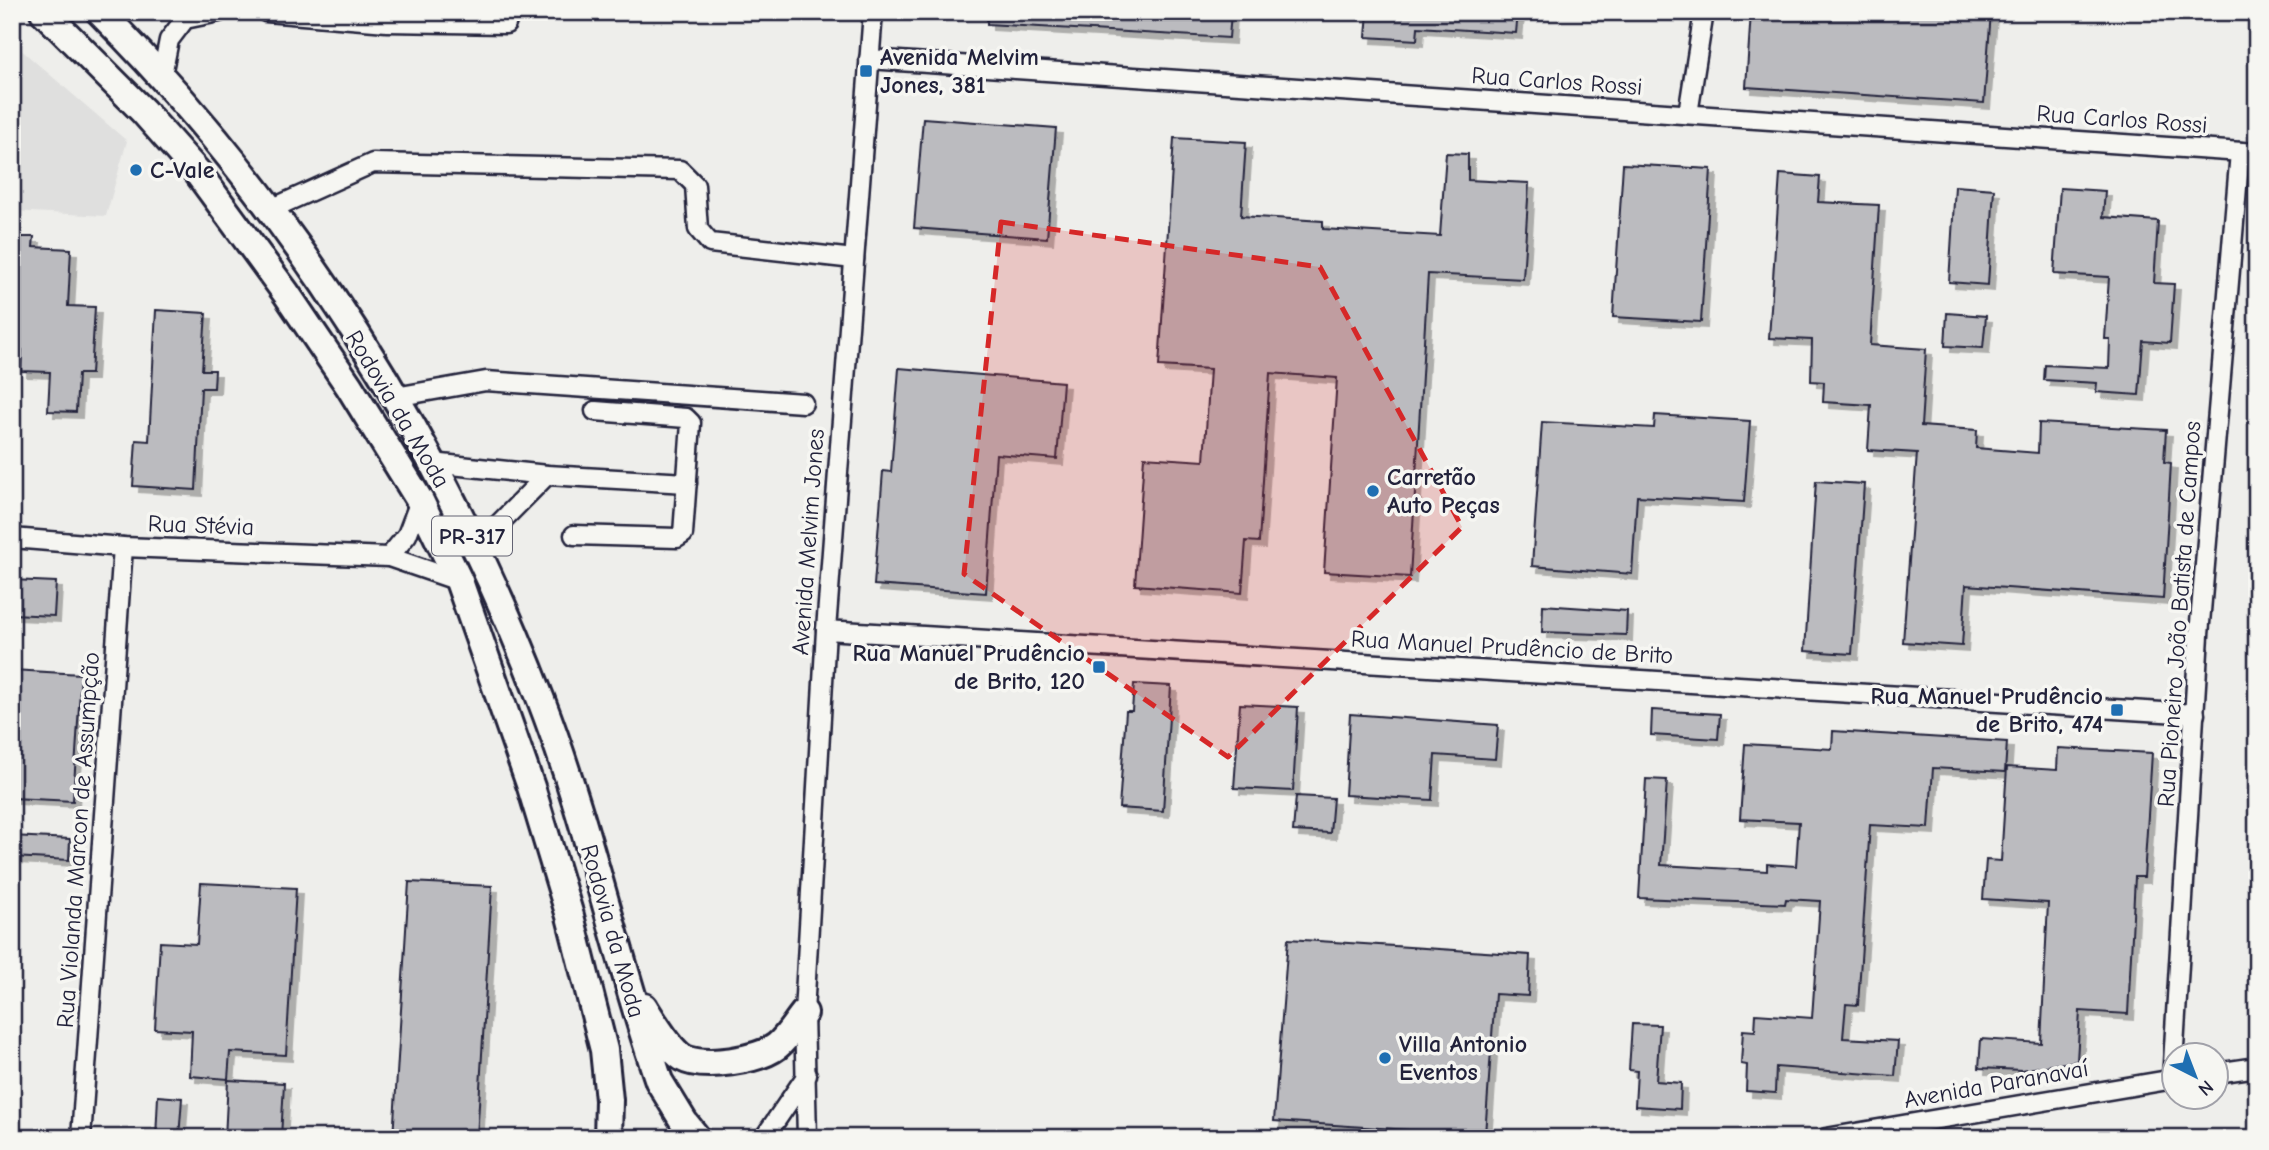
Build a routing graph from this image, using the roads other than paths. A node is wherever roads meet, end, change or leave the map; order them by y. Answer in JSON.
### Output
{"nodes":[{"id":1,"x":44,"y":12,"type":"edge"},
{"id":2,"x":100,"y":12,"type":"edge"},
{"id":3,"x":219,"y":12,"type":"edge"},
{"id":4,"x":266,"y":12,"type":"edge"},
{"id":5,"x":510,"y":12,"type":"edge"},
{"id":6,"x":873,"y":12,"type":"edge"},
{"id":7,"x":1704,"y":12,"type":"edge"},
{"id":8,"x":181,"y":16,"type":"edge"},
{"id":9,"x":869,"y":59,"type":"junction"},
{"id":10,"x":162,"y":75,"type":"junction"},
{"id":11,"x":1688,"y":114,"type":"junction"},
{"id":12,"x":2249,"y":153,"type":"edge"},
{"id":13,"x":271,"y":209,"type":"junction"},
{"id":14,"x":854,"y":259,"type":"junction"},
{"id":15,"x":395,"y":397,"type":"junction"},
{"id":16,"x":803,"y":403,"type":"dead end"},
{"id":17,"x":596,"y":411,"type":"dead end"},
{"id":18,"x":432,"y":463,"type":"junction"},
{"id":19,"x":547,"y":475,"type":"junction"},
{"id":20,"x":687,"y":483,"type":"junction"},
{"id":21,"x":420,"y":501,"type":"junction"},
{"id":22,"x":574,"y":535,"type":"dead end"},
{"id":23,"x":12,"y":538,"type":"edge"},
{"id":24,"x":477,"y":545,"type":"junction"},
{"id":25,"x":123,"y":547,"type":"junction"},
{"id":26,"x":388,"y":557,"type":"junction"},
{"id":27,"x":459,"y":581,"type":"junction"},
{"id":28,"x":826,"y":630,"type":"junction"},
{"id":29,"x":2195,"y":714,"type":"junction"},
{"id":30,"x":624,"y":974,"type":"junction"},
{"id":31,"x":804,"y":1013,"type":"junction"},
{"id":32,"x":2175,"y":1042,"type":"edge"},
{"id":33,"x":2257,"y":1067,"type":"edge"},
{"id":34,"x":2230,"y":1071,"type":"edge"},
{"id":35,"x":807,"y":1075,"type":"junction"},
{"id":36,"x":2160,"y":1081,"type":"edge"},
{"id":37,"x":81,"y":1138,"type":"edge"},
{"id":38,"x":608,"y":1138,"type":"edge"},
{"id":39,"x":697,"y":1138,"type":"edge"},
{"id":40,"x":764,"y":1138,"type":"edge"},
{"id":41,"x":807,"y":1138,"type":"edge"},
{"id":42,"x":1826,"y":1138,"type":"edge"}],
"edges":[{"from":1,"to":21,"type":"highway","name":"Rodovia da Moda","number":"PR-317"},
{"from":2,"to":10,"type":"highway","name":"Rodovia da Moda","number":"PR-317"},
{"from":3,"to":8,"type":"street"},
{"from":4,"to":5,"type":"street"},
{"from":6,"to":9,"type":"street","name":"Avenida Melvim Jones"},
{"from":7,"to":11,"type":"street"},
{"from":8,"to":10,"type":"street"},
{"from":9,"to":11,"type":"street","name":"Rua Carlos Rossi"},
{"from":9,"to":14,"type":"street","name":"Avenida Melvim Jones"},
{"from":10,"to":13,"type":"highway","name":"Rodovia da Moda","number":"PR-317"},
{"from":11,"to":12,"type":"street","name":"Rua Carlos Rossi"},
{"from":12,"to":29,"type":"street","name":"Rua Pioneiro João Batista de Campos"},
{"from":13,"to":14,"type":"street"},
{"from":13,"to":15,"type":"highway","name":"Rodovia da Moda","number":"PR-317"},
{"from":14,"to":28,"type":"street","name":"Avenida Melvim Jones"},
{"from":15,"to":16,"type":"street"},
{"from":15,"to":18,"type":"highway","name":"Rodovia da Moda","number":"PR-317"},
{"from":17,"to":20,"type":"street"},
{"from":18,"to":19,"type":"street"},
{"from":18,"to":24,"type":"highway","name":"Rodovia da Moda","number":"PR-317"},
{"from":19,"to":20,"type":"street"},
{"from":19,"to":24,"type":"street"},
{"from":20,"to":22,"type":"street"},
{"from":21,"to":26,"type":"street"},
{"from":21,"to":27,"type":"highway","name":"Rodovia da Moda","number":"PR-317"},
{"from":23,"to":25,"type":"street","name":"Rua Stévia"},
{"from":24,"to":30,"type":"highway","name":"Rodovia da Moda","number":"PR-317"},
{"from":25,"to":26,"type":"street","name":"Rua Stévia"},
{"from":25,"to":37,"type":"street","name":"Rua Violanda Marcon de Assumpção"},
{"from":26,"to":27,"type":"street","name":"Rua Stévia"},
{"from":27,"to":38,"type":"highway","name":"Rodovia da Moda","number":"PR-317"},
{"from":28,"to":29,"type":"street","name":"Rua Manuel Prudêncio de Brito"},
{"from":28,"to":31,"type":"street","name":"Avenida Melvim Jones"},
{"from":29,"to":32,"type":"street","name":"Rua Pioneiro João Batista de Campos"},
{"from":30,"to":31,"type":"highway"},
{"from":30,"to":39,"type":"highway","name":"Rodovia da Moda","number":"PR-317"},
{"from":31,"to":35,"type":"street","name":"Avenida Melvim Jones"},
{"from":33,"to":34,"type":"street"},
{"from":35,"to":40,"type":"street"},
{"from":35,"to":41,"type":"street","name":"Avenida Melvim Jones"},
{"from":36,"to":42,"type":"street","name":"Avenida Paranavaí"}]}
